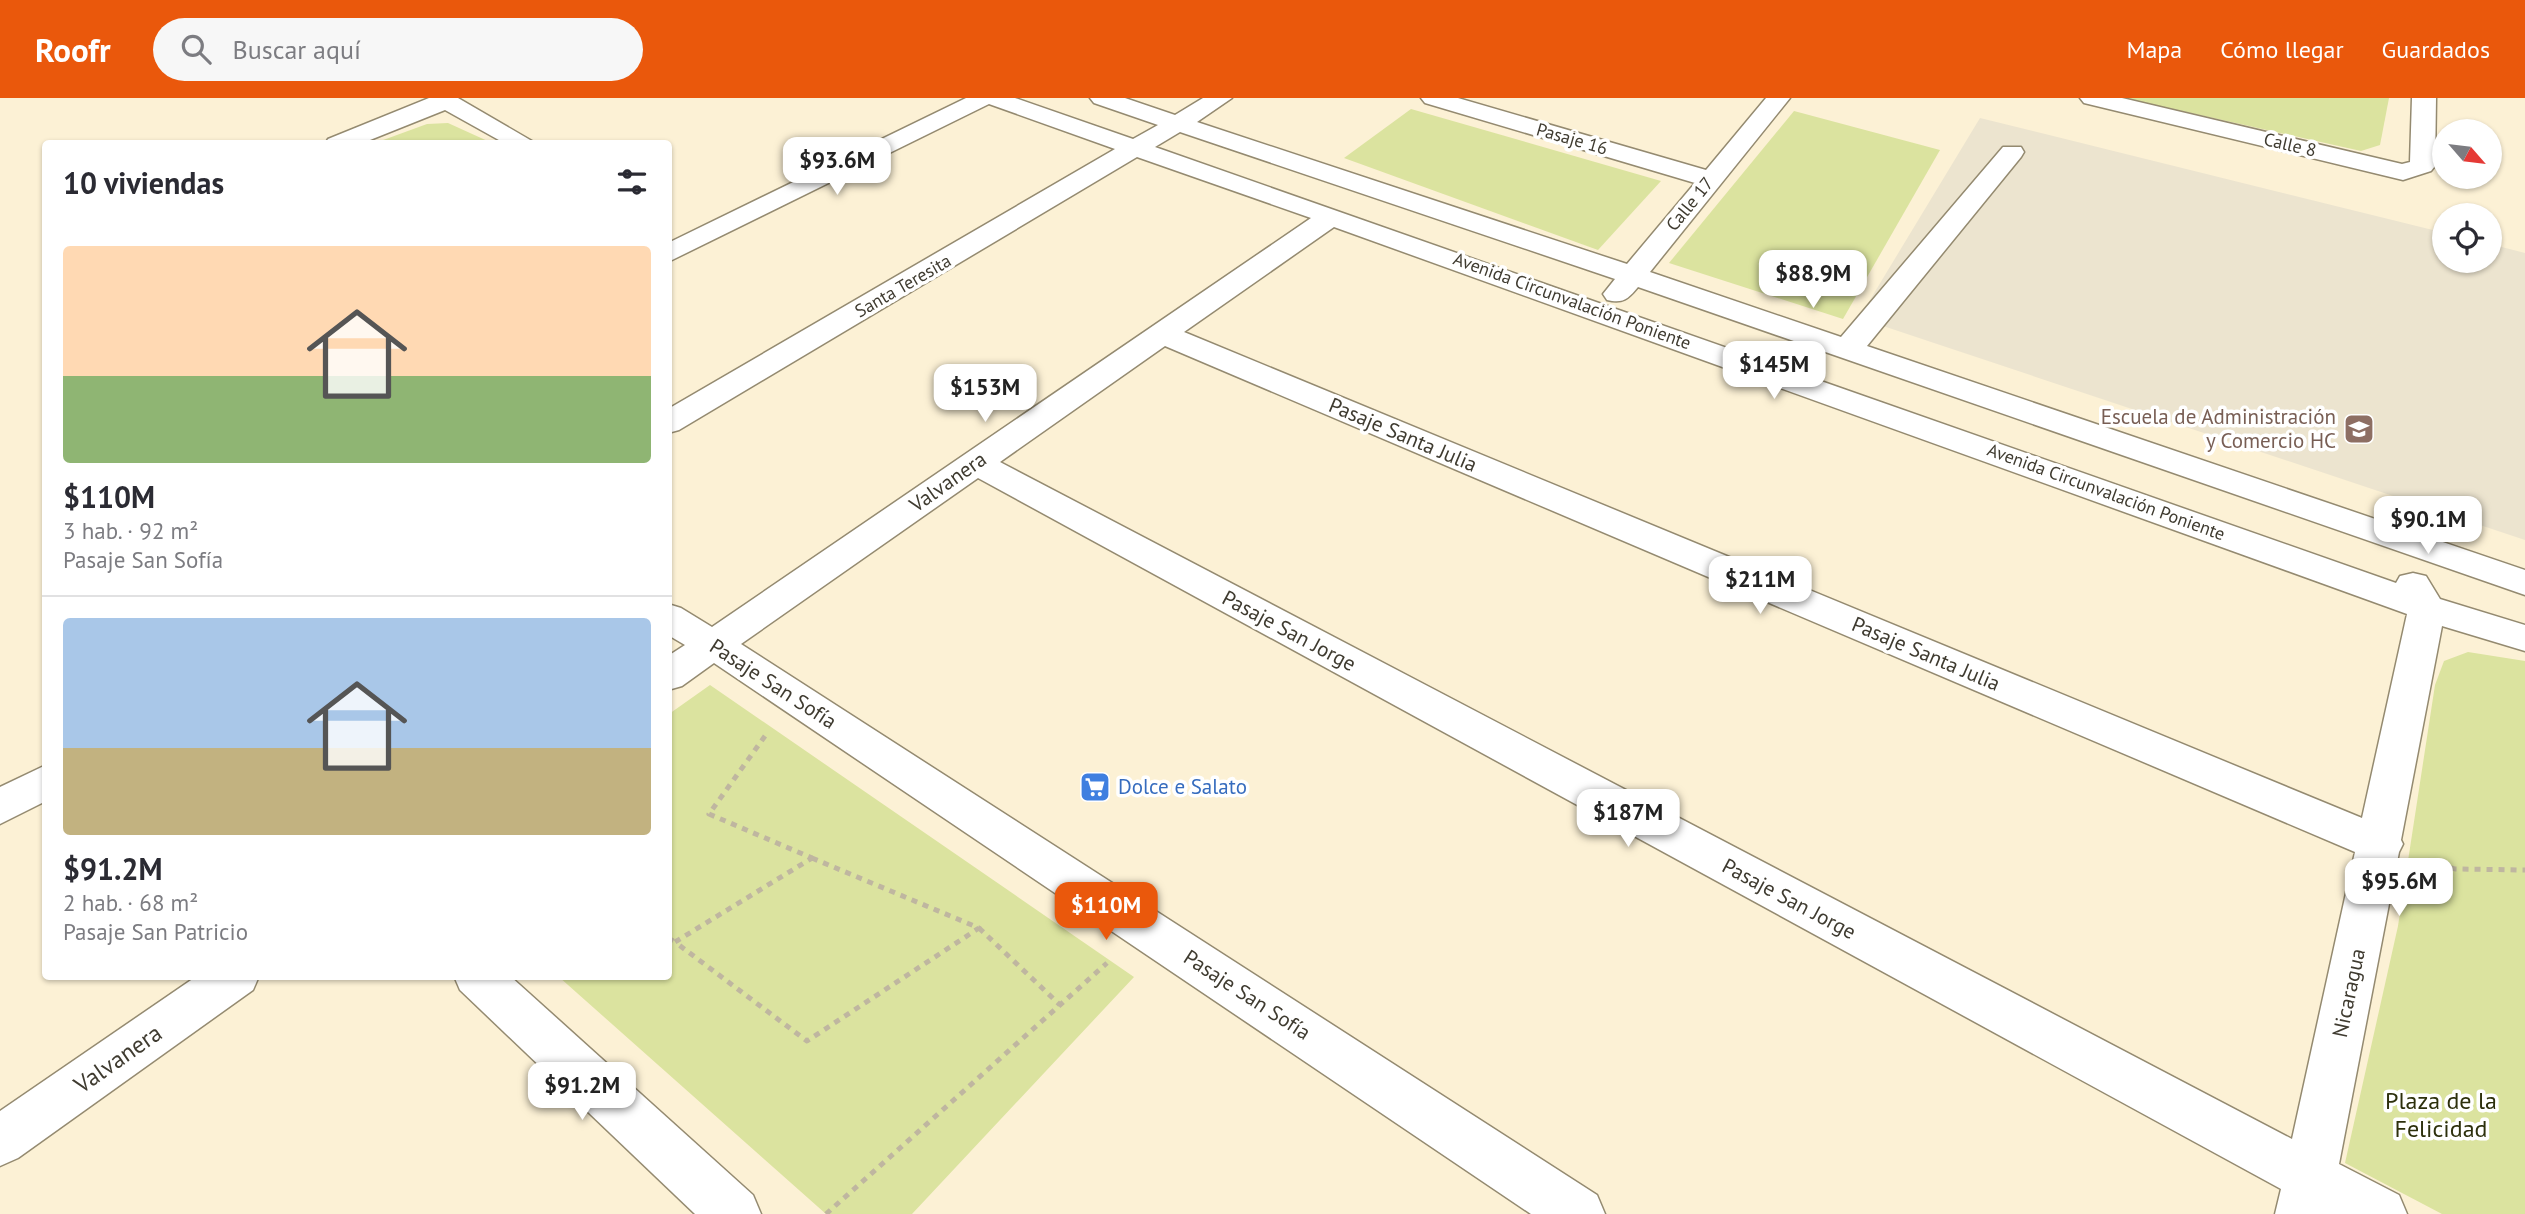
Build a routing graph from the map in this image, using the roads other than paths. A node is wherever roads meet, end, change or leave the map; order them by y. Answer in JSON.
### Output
{"nodes":[{"id":1,"x":984,"y":98,"type":"edge"},
{"id":2,"x":993,"y":98,"type":"edge"},
{"id":3,"x":1102,"y":98,"type":"edge"},
{"id":4,"x":1220,"y":98,"type":"edge"},
{"id":5,"x":1433,"y":98,"type":"edge"},
{"id":6,"x":2092,"y":98,"type":"edge"},
{"id":7,"x":2424,"y":98,"type":"edge"},
{"id":8,"x":444,"y":99,"type":"edge"},
{"id":9,"x":1767,"y":100,"type":"edge"},
{"id":10,"x":1176,"y":123,"type":"junction"},
{"id":11,"x":347,"y":140,"type":"edge"},
{"id":12,"x":518,"y":140,"type":"edge"},
{"id":13,"x":1137,"y":149,"type":"junction"},
{"id":14,"x":2012,"y":152,"type":"dead end"},
{"id":15,"x":1710,"y":179,"type":"junction"},
{"id":16,"x":1332,"y":216,"type":"junction"},
{"id":17,"x":672,"y":223,"type":"edge"},
{"id":18,"x":701,"y":238,"type":"junction"},
{"id":19,"x":672,"y":252,"type":"edge"},
{"id":20,"x":1632,"y":275,"type":"junction"},
{"id":21,"x":1603,"y":312,"type":"junction"},
{"id":22,"x":1162,"y":334,"type":"junction"},
{"id":23,"x":1845,"y":349,"type":"junction"},
{"id":24,"x":672,"y":421,"type":"edge"},
{"id":25,"x":976,"y":463,"type":"junction"},
{"id":26,"x":2380,"y":534,"type":"junction"},
{"id":27,"x":2518,"y":581,"type":"edge"},
{"id":28,"x":2427,"y":608,"type":"junction"},
{"id":29,"x":672,"y":619,"type":"edge"},
{"id":30,"x":2525,"y":638,"type":"edge"},
{"id":31,"x":713,"y":645,"type":"junction"},
{"id":32,"x":672,"y":673,"type":"edge"},
{"id":33,"x":42,"y":783,"type":"edge"},
{"id":34,"x":0,"y":807,"type":"edge"},
{"id":35,"x":2381,"y":844,"type":"junction"},
{"id":36,"x":230,"y":980,"type":"edge"},
{"id":37,"x":481,"y":980,"type":"edge"},
{"id":38,"x":0,"y":1141,"type":"edge"},
{"id":39,"x":2306,"y":1196,"type":"edge"},
{"id":40,"x":734,"y":1214,"type":"edge"},
{"id":41,"x":1578,"y":1214,"type":"edge"},
{"id":42,"x":2380,"y":1214,"type":"edge"}],
"edges":[{"from":1,"to":18,"type":"street"},
{"from":2,"to":13,"type":"street","name":"Avenida Circunvalación Poniente"},
{"from":3,"to":10,"type":"street","name":"Avenida Circunvalación Poniente"},
{"from":4,"to":10,"type":"street","name":"Santa Teresita"},
{"from":5,"to":15,"type":"street","name":"Pasaje 16"},
{"from":6,"to":7,"type":"street","name":"Calle 8"},
{"from":8,"to":11,"type":"street"},
{"from":8,"to":12,"type":"street"},
{"from":9,"to":15,"type":"street","name":"Calle 17"},
{"from":10,"to":13,"type":"street","name":"Santa Teresita"},
{"from":10,"to":20,"type":"street","name":"Avenida Circunvalación Poniente"},
{"from":13,"to":16,"type":"street","name":"Avenida Circunvalación Poniente"},
{"from":13,"to":24,"type":"street","name":"Santa Teresita"},
{"from":14,"to":23,"type":"street"},
{"from":15,"to":20,"type":"street","name":"Calle 17"},
{"from":16,"to":21,"type":"street","name":"Avenida Circunvalación Poniente"},
{"from":16,"to":22,"type":"street","name":"Valvanera"},
{"from":17,"to":18,"type":"street"},
{"from":18,"to":19,"type":"street"},
{"from":20,"to":21,"type":"street","name":"Calle 17"},
{"from":20,"to":23,"type":"street","name":"Avenida Circunvalación Poniente"},
{"from":21,"to":28,"type":"street","name":"Avenida Circunvalación Poniente"},
{"from":22,"to":25,"type":"street","name":"Valvanera"},
{"from":22,"to":35,"type":"street","name":"Pasaje Santa Julia"},
{"from":23,"to":26,"type":"street","name":"Avenida Circunvalación Poniente"},
{"from":25,"to":31,"type":"street","name":"Valvanera"},
{"from":25,"to":39,"type":"street","name":"Pasaje San Jorge"},
{"from":26,"to":27,"type":"street","name":"Avenida Circunvalación Poniente"},
{"from":26,"to":28,"type":"street"},
{"from":27,"to":28,"type":"street"},
{"from":28,"to":30,"type":"street","name":"Avenida Circunvalación Poniente"},
{"from":28,"to":35,"type":"street","name":"Nicaragua"},
{"from":29,"to":31,"type":"street","name":"Pasaje San Sofía"},
{"from":31,"to":32,"type":"street","name":"Valvanera"},
{"from":31,"to":41,"type":"street","name":"Pasaje San Sofía"},
{"from":33,"to":34,"type":"street"},
{"from":35,"to":39,"type":"street","name":"Nicaragua"},
{"from":36,"to":38,"type":"street","name":"Valvanera"},
{"from":37,"to":40,"type":"street"},
{"from":39,"to":42,"type":"street","name":"Pasaje San Jorge"}]}
